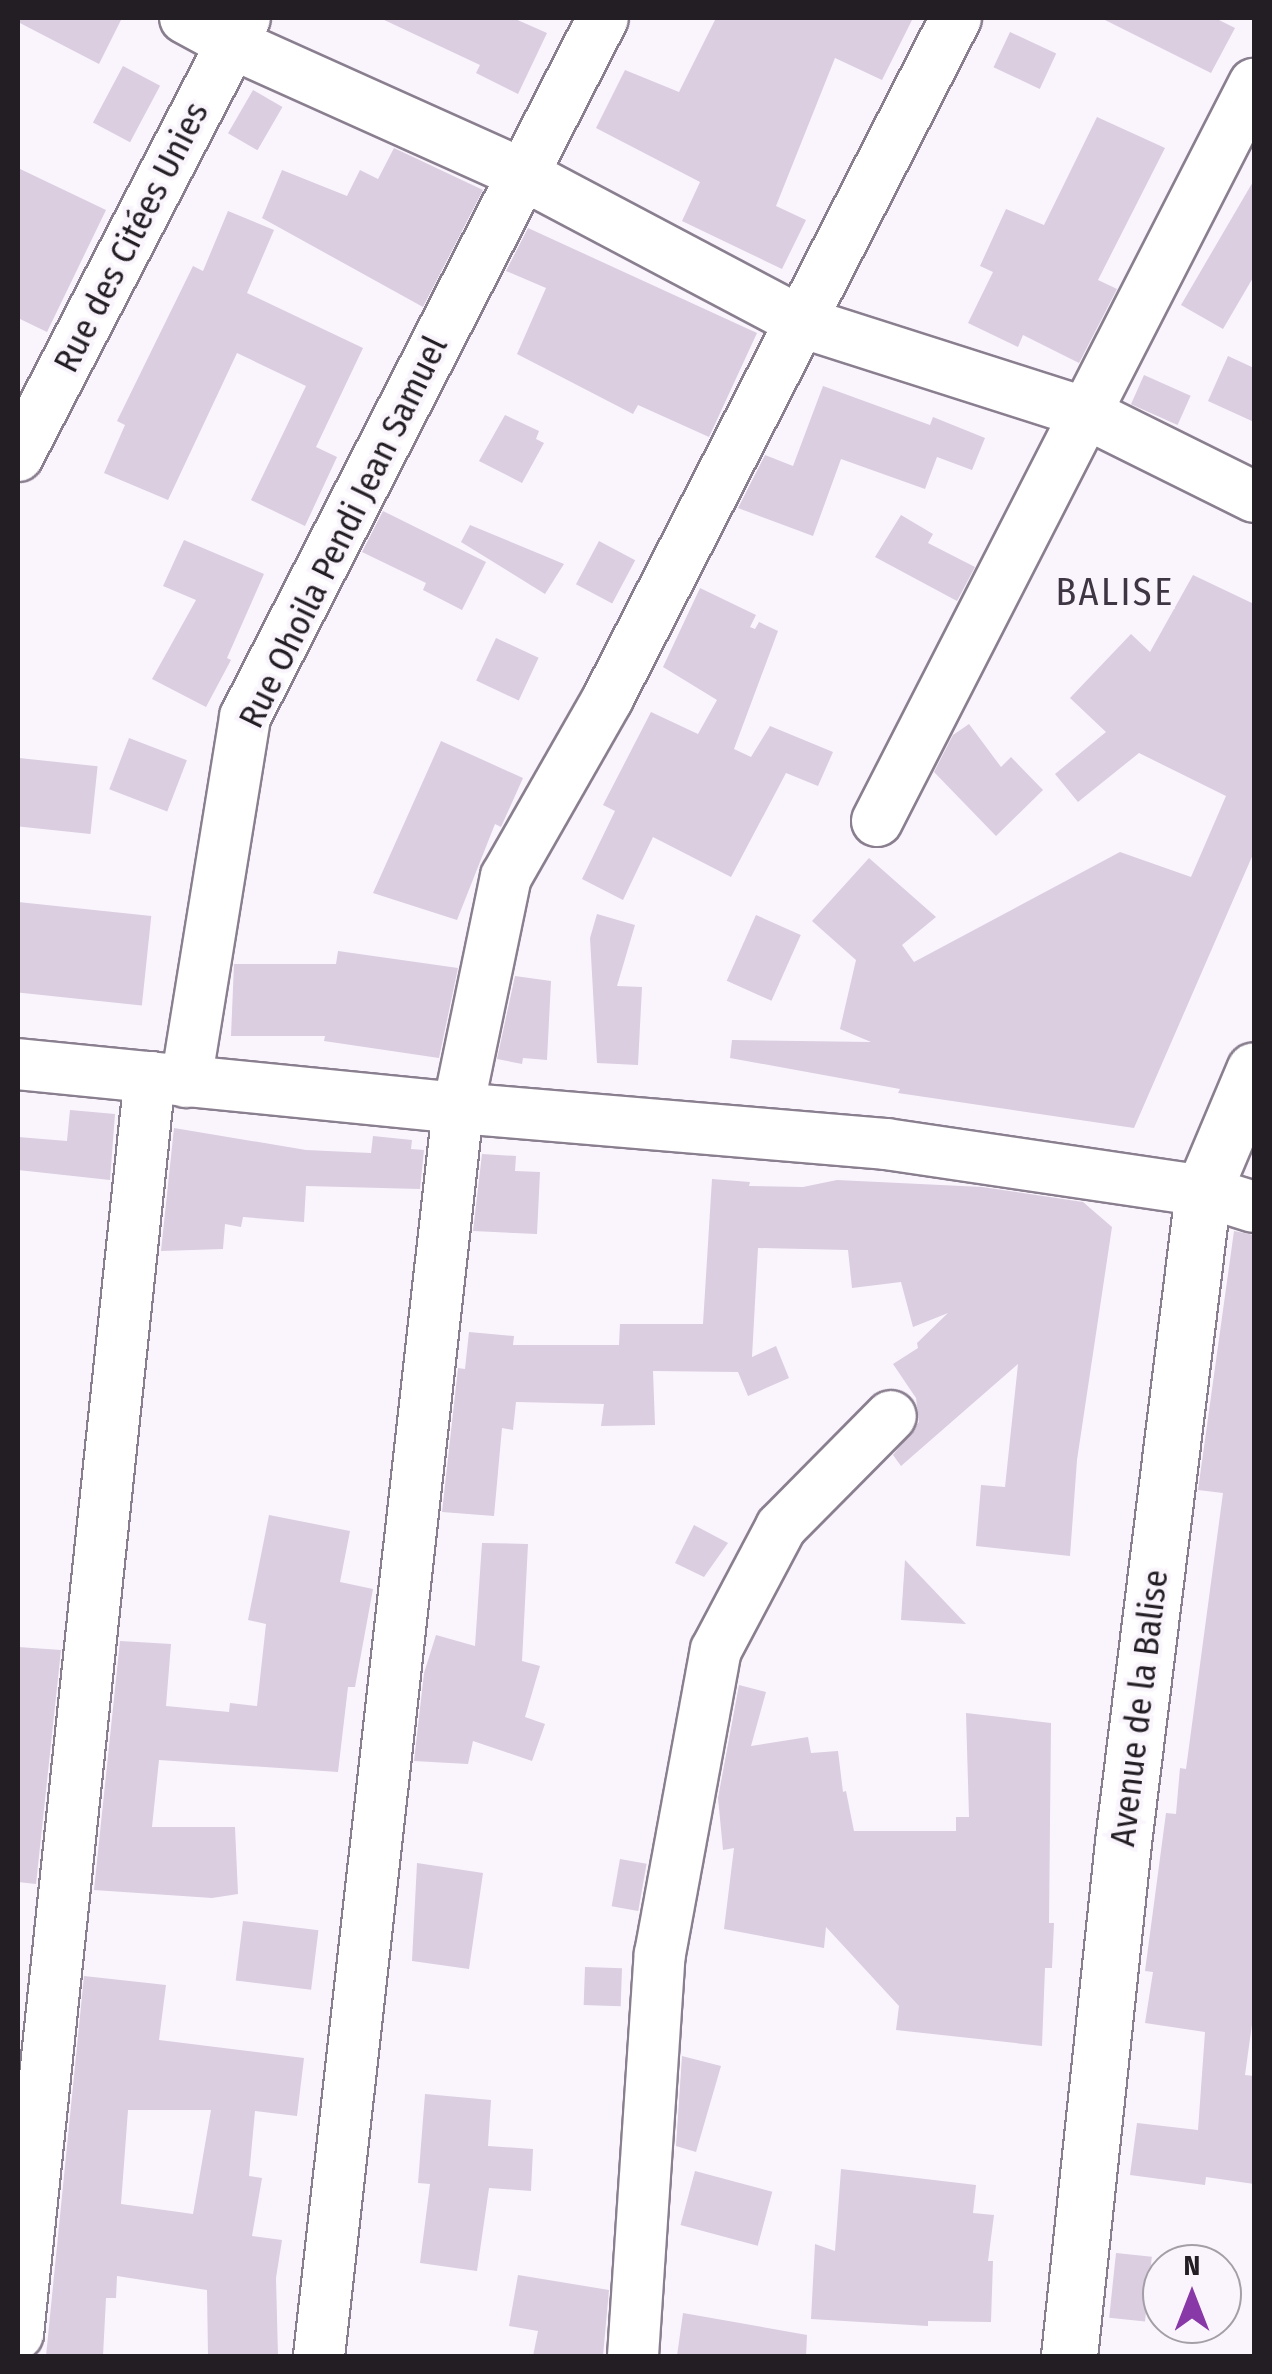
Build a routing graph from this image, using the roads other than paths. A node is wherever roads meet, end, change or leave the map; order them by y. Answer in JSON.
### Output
{"nodes":[{"id":1,"x":185,"y":18,"type":"edge"},
{"id":2,"x":603,"y":18,"type":"edge"},
{"id":3,"x":956,"y":18,"type":"edge"},
{"id":4,"x":238,"y":30,"type":"edge"},
{"id":5,"x":1247,"y":115,"type":"edge"},
{"id":6,"x":520,"y":174,"type":"junction"},
{"id":7,"x":801,"y":322,"type":"junction"},
{"id":8,"x":1083,"y":412,"type":"junction"},
{"id":9,"x":18,"y":456,"type":"edge"},
{"id":10,"x":1254,"y":497,"type":"edge"},
{"id":11,"x":877,"y":821,"type":"dead end"},
{"id":12,"x":18,"y":1064,"type":"edge"},
{"id":13,"x":1254,"y":1070,"type":"edge"},
{"id":14,"x":168,"y":1079,"type":"junction"},
{"id":15,"x":458,"y":1108,"type":"junction"},
{"id":16,"x":1229,"y":1199,"type":"edge"},
{"id":17,"x":892,"y":1416,"type":"dead end"},
{"id":18,"x":18,"y":2334,"type":"edge"},
{"id":19,"x":319,"y":2356,"type":"edge"},
{"id":20,"x":633,"y":2356,"type":"edge"},
{"id":21,"x":1069,"y":2356,"type":"edge"}],
"edges":[{"from":1,"to":4,"type":"street"},
{"from":2,"to":6,"type":"street","name":"Rue Ohoila Pendi Jean Samuel"},
{"from":3,"to":7,"type":"street"},
{"from":4,"to":6,"type":"street"},
{"from":4,"to":9,"type":"street","name":"Rue des Citées Unies"},
{"from":5,"to":8,"type":"street"},
{"from":6,"to":7,"type":"street"},
{"from":6,"to":14,"type":"street","name":"Rue Ohoila Pendi Jean Samuel"},
{"from":7,"to":8,"type":"street"},
{"from":7,"to":15,"type":"street"},
{"from":8,"to":10,"type":"street"},
{"from":8,"to":11,"type":"street"},
{"from":12,"to":14,"type":"street"},
{"from":13,"to":16,"type":"street","name":"Avenue de la Balise"},
{"from":14,"to":15,"type":"street"},
{"from":14,"to":18,"type":"street","name":"Rue Ohoila Pendi Jean Samuel"},
{"from":15,"to":16,"type":"street"},
{"from":15,"to":19,"type":"street"},
{"from":16,"to":21,"type":"street","name":"Avenue de la Balise"},
{"from":17,"to":20,"type":"street"}]}
